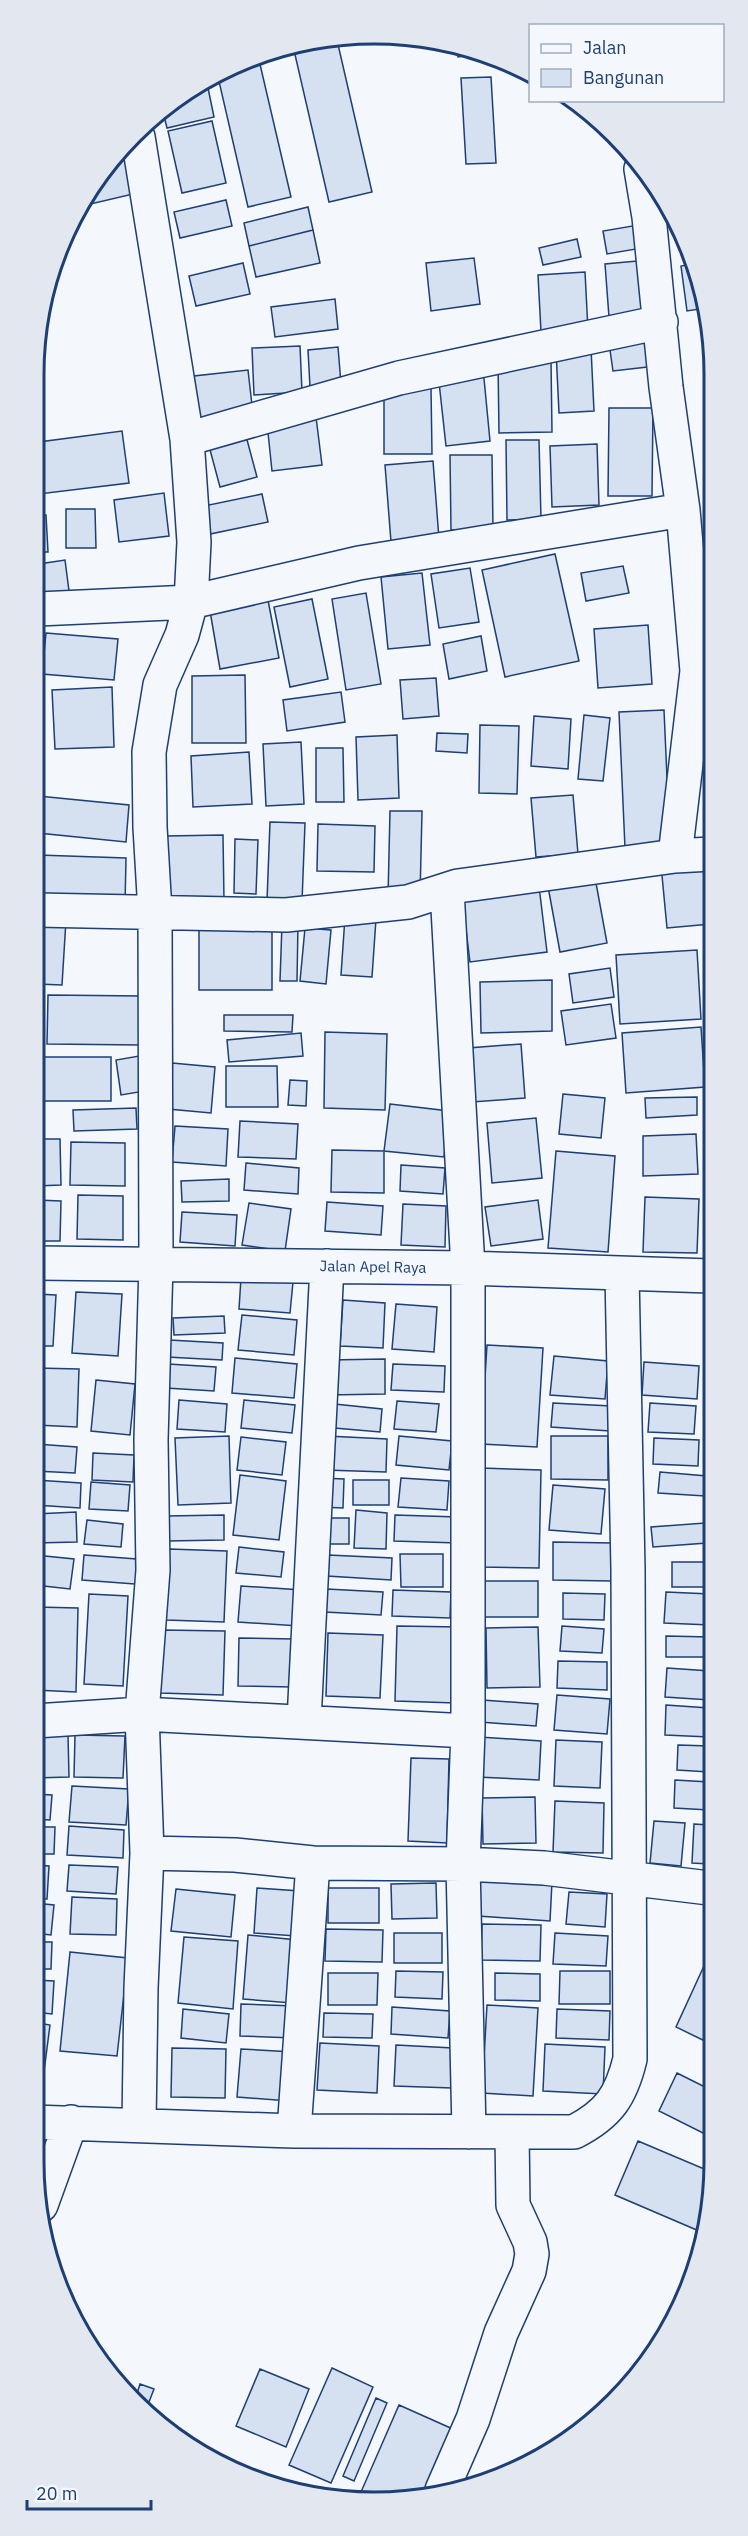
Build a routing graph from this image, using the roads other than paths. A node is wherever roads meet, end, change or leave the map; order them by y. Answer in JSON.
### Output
{"nodes":[{"id":1,"x":139,"y":141,"type":"edge"},
{"id":2,"x":643,"y":182,"type":"edge"},
{"id":3,"x":661,"y":322,"type":"junction"},
{"id":4,"x":187,"y":439,"type":"junction"},
{"id":5,"x":683,"y":510,"type":"junction"},
{"id":6,"x":191,"y":602,"type":"junction"},
{"id":7,"x":44,"y":609,"type":"edge"},
{"id":8,"x":704,"y":854,"type":"edge"},
{"id":9,"x":675,"y":856,"type":"junction"},
{"id":10,"x":447,"y":891,"type":"junction"},
{"id":11,"x":44,"y":910,"type":"edge"},
{"id":12,"x":155,"y":912,"type":"junction"},
{"id":13,"x":44,"y":1263,"type":"edge"},
{"id":14,"x":156,"y":1264,"type":"junction"},
{"id":15,"x":327,"y":1266,"type":"junction"},
{"id":16,"x":468,"y":1269,"type":"junction"},
{"id":17,"x":622,"y":1274,"type":"junction"},
{"id":18,"x":704,"y":1276,"type":"edge"},
{"id":19,"x":142,"y":1714,"type":"junction"},
{"id":20,"x":44,"y":1719,"type":"edge"},
{"id":21,"x":304,"y":1721,"type":"junction"},
{"id":22,"x":468,"y":1731,"type":"junction"},
{"id":23,"x":147,"y":1853,"type":"junction"},
{"id":24,"x":313,"y":1863,"type":"junction"},
{"id":25,"x":463,"y":1864,"type":"junction"},
{"id":26,"x":631,"y":1877,"type":"junction"},
{"id":27,"x":704,"y":1887,"type":"edge"},
{"id":28,"x":44,"y":2122,"type":"edge"},
{"id":29,"x":71,"y":2122,"type":"junction"},
{"id":30,"x":139,"y":2125,"type":"junction"},
{"id":31,"x":294,"y":2131,"type":"junction"},
{"id":32,"x":469,"y":2132,"type":"junction"},
{"id":33,"x":512,"y":2133,"type":"junction"},
{"id":34,"x":45,"y":2196,"type":"edge"},
{"id":35,"x":444,"y":2485,"type":"edge"}],
"edges":[{"from":1,"to":4,"type":"street"},
{"from":2,"to":3,"type":"street"},
{"from":3,"to":4,"type":"street"},
{"from":3,"to":5,"type":"street"},
{"from":4,"to":6,"type":"street"},
{"from":5,"to":6,"type":"street"},
{"from":5,"to":9,"type":"street"},
{"from":6,"to":7,"type":"street"},
{"from":6,"to":12,"type":"street"},
{"from":8,"to":9,"type":"street"},
{"from":9,"to":10,"type":"street"},
{"from":10,"to":12,"type":"street"},
{"from":10,"to":16,"type":"street"},
{"from":11,"to":12,"type":"street"},
{"from":12,"to":14,"type":"street"},
{"from":13,"to":14,"type":"street","name":"Jalan Apel Raya"},
{"from":14,"to":15,"type":"street","name":"Jalan Apel Raya"},
{"from":14,"to":19,"type":"street"},
{"from":15,"to":16,"type":"street","name":"Jalan Apel Raya"},
{"from":15,"to":21,"type":"street"},
{"from":16,"to":17,"type":"street","name":"Jalan Apel Raya"},
{"from":16,"to":22,"type":"street"},
{"from":17,"to":18,"type":"street","name":"Jalan Apel Raya"},
{"from":17,"to":26,"type":"street"},
{"from":19,"to":20,"type":"street"},
{"from":19,"to":21,"type":"street"},
{"from":19,"to":23,"type":"street"},
{"from":21,"to":22,"type":"street"},
{"from":22,"to":25,"type":"street"},
{"from":23,"to":24,"type":"street"},
{"from":23,"to":30,"type":"street"},
{"from":24,"to":25,"type":"street"},
{"from":24,"to":31,"type":"street"},
{"from":25,"to":26,"type":"street"},
{"from":25,"to":32,"type":"street"},
{"from":26,"to":27,"type":"street"},
{"from":26,"to":33,"type":"street"},
{"from":28,"to":29,"type":"street"},
{"from":29,"to":30,"type":"street"},
{"from":29,"to":34,"type":"street"},
{"from":30,"to":31,"type":"street"},
{"from":31,"to":32,"type":"street"},
{"from":32,"to":33,"type":"street"},
{"from":33,"to":35,"type":"street"}]}
